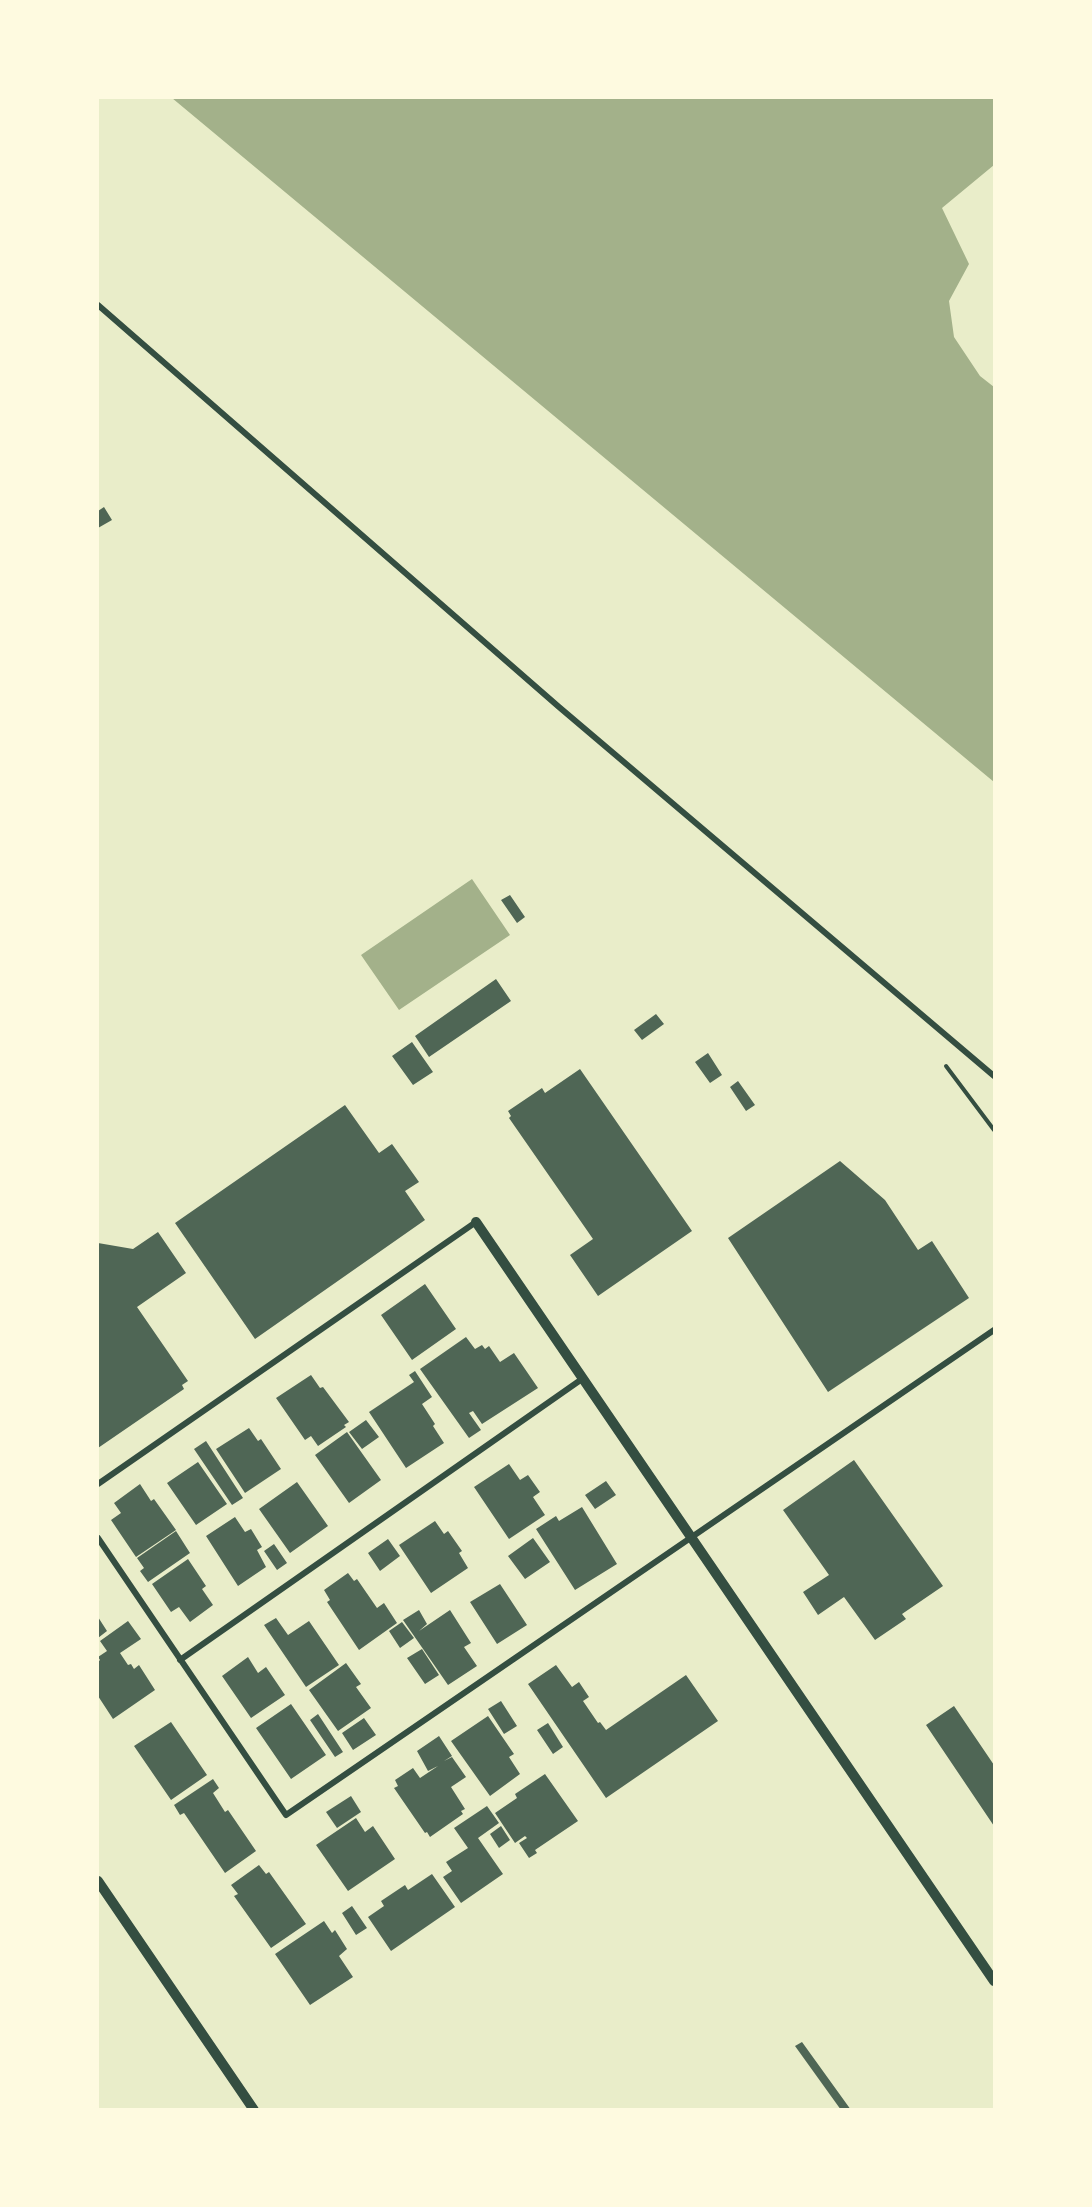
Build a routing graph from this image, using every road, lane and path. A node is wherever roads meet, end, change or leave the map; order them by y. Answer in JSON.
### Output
{"nodes":[{"id":1,"x":98,"y":305,"type":"edge"},
{"id":2,"x":940,"y":1057,"type":"dead end"},
{"id":3,"x":994,"y":1076,"type":"edge"},
{"id":4,"x":994,"y":1130,"type":"edge"},
{"id":5,"x":476,"y":1222,"type":"joint"},
{"id":6,"x":994,"y":1330,"type":"edge"},
{"id":7,"x":582,"y":1379,"type":"junction"},
{"id":8,"x":98,"y":1484,"type":"edge"},
{"id":9,"x":98,"y":1538,"type":"edge"},
{"id":10,"x":692,"y":1538,"type":"junction"},
{"id":11,"x":180,"y":1660,"type":"junction"},
{"id":12,"x":98,"y":1881,"type":"edge"},
{"id":13,"x":994,"y":1981,"type":"edge"},
{"id":14,"x":254,"y":2109,"type":"edge"}],
"edges":[{"from":1,"to":3,"type":"street"},
{"from":2,"to":4,"type":"path"},
{"from":5,"to":7,"type":"street"},
{"from":5,"to":8,"type":"street"},
{"from":6,"to":10,"type":"street"},
{"from":7,"to":10,"type":"street"},
{"from":7,"to":11,"type":"street"},
{"from":9,"to":11,"type":"street"},
{"from":10,"to":11,"type":"street"},
{"from":10,"to":13,"type":"street"},
{"from":12,"to":14,"type":"street"}]}
